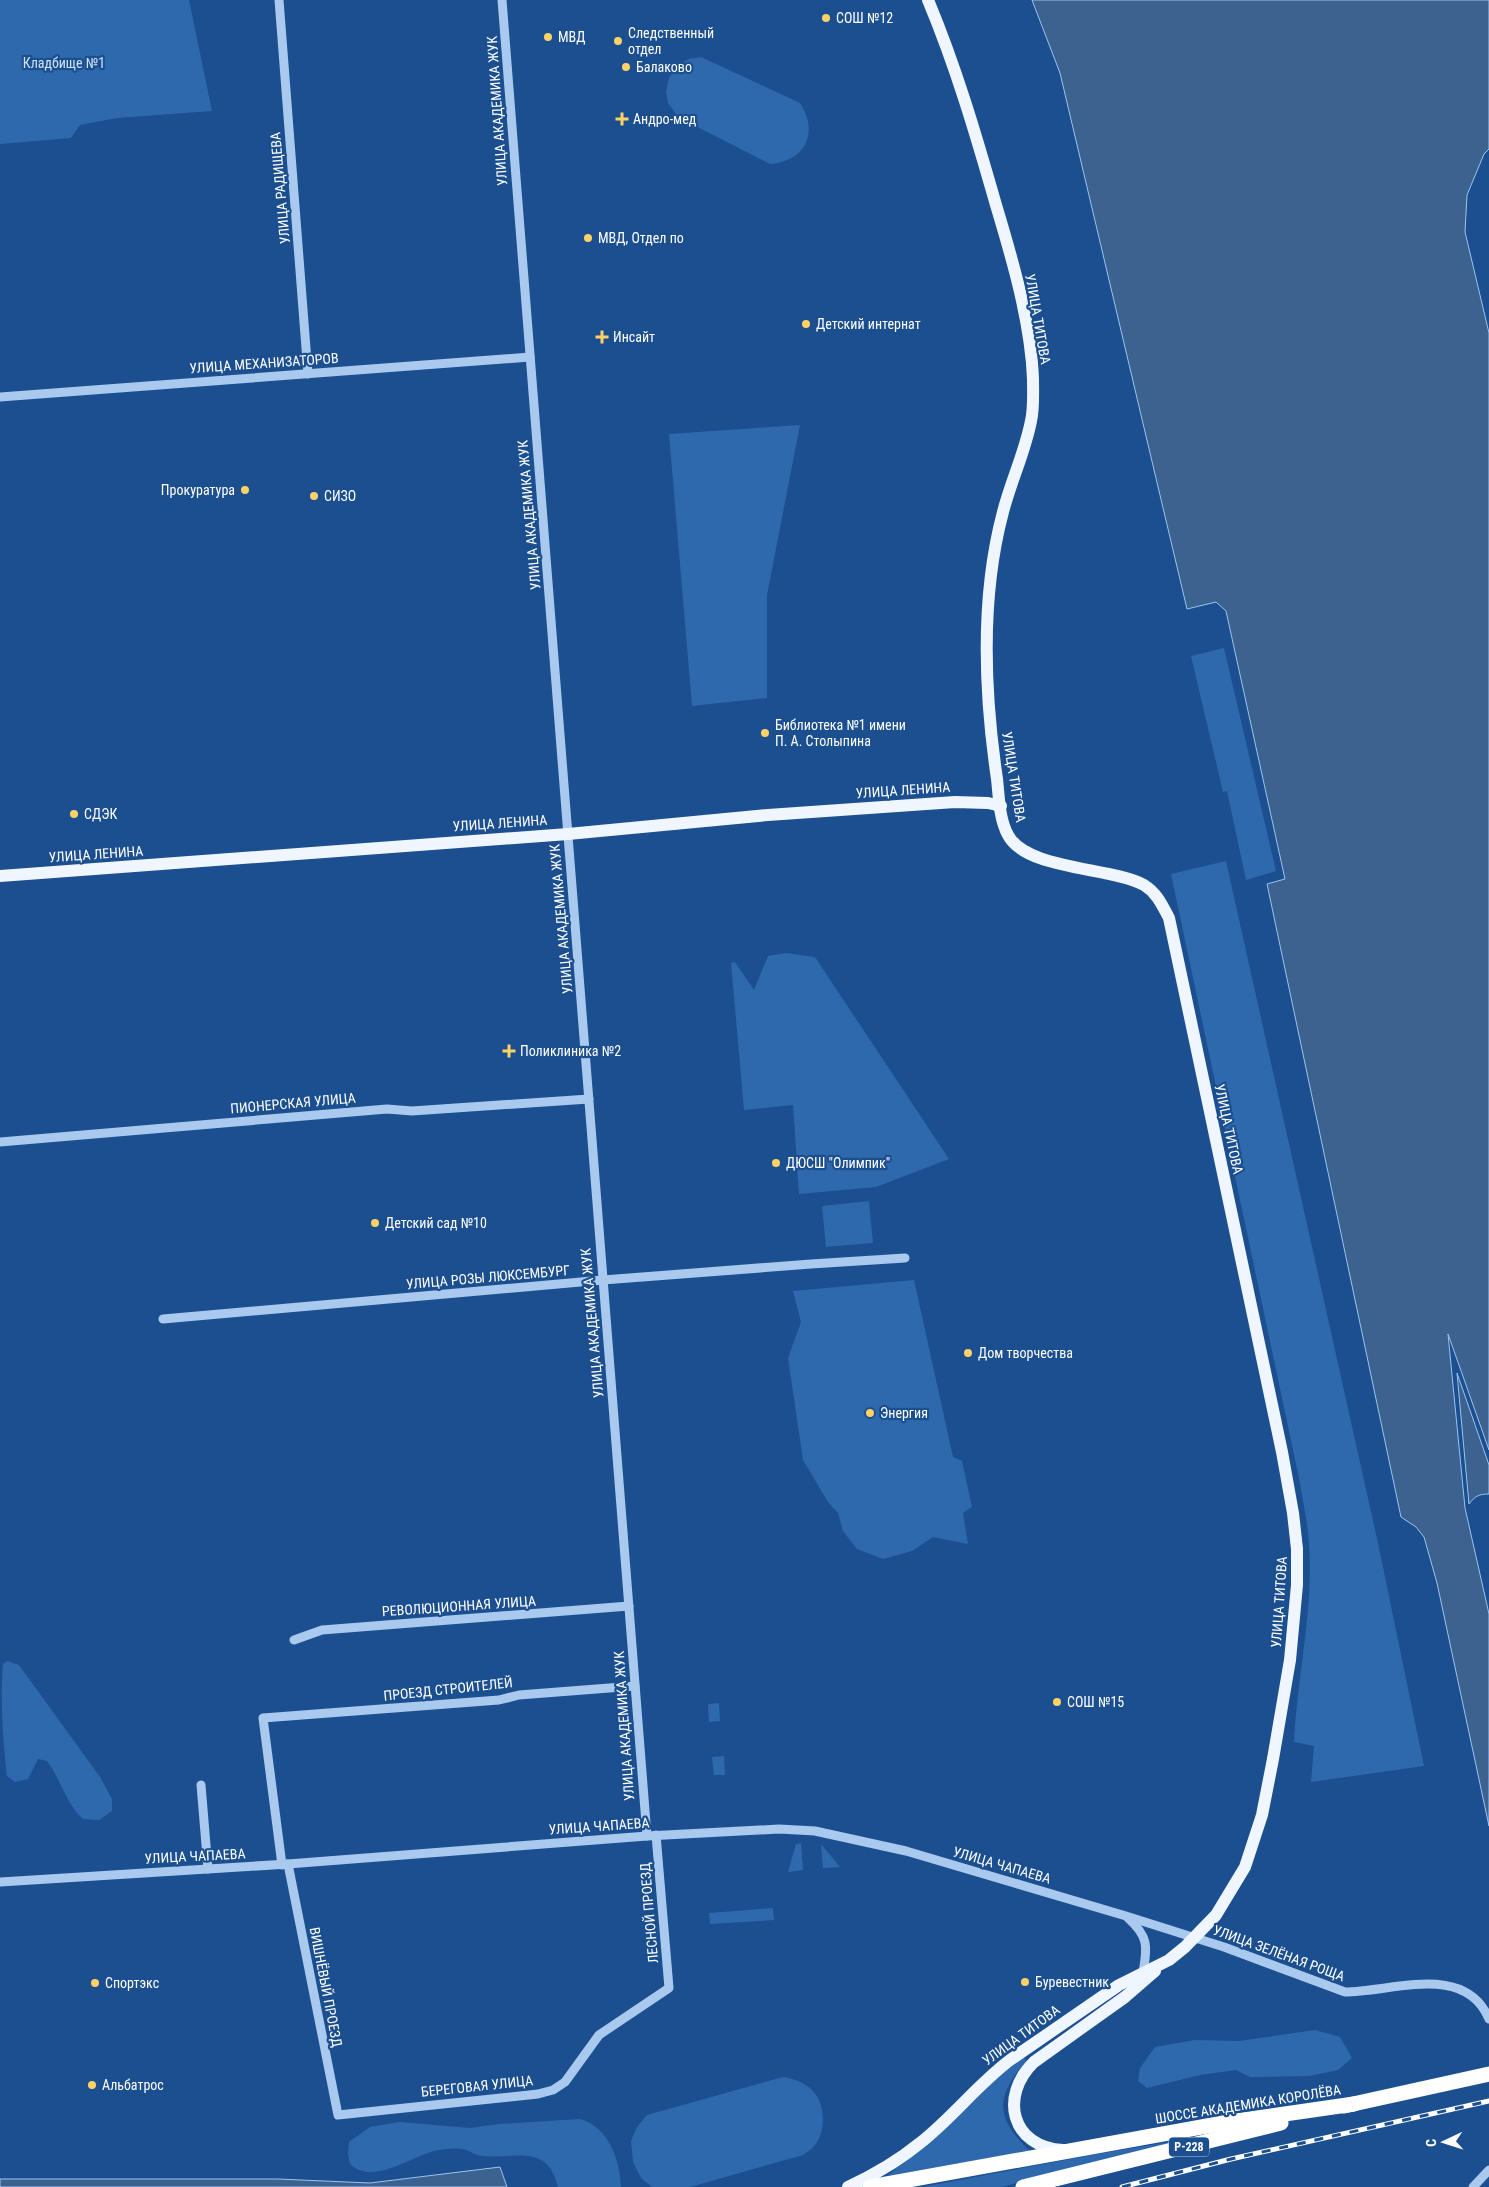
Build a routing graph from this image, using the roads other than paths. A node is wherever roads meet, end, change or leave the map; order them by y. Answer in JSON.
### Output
{"nodes":[{"id":1,"x":279,"y":0,"type":"edge"},
{"id":2,"x":502,"y":0,"type":"edge"},
{"id":3,"x":928,"y":0,"type":"edge"},
{"id":4,"x":530,"y":357,"type":"junction"},
{"id":5,"x":308,"y":374,"type":"junction"},
{"id":6,"x":0,"y":397,"type":"edge"},
{"id":7,"x":1001,"y":806,"type":"junction"},
{"id":8,"x":568,"y":834,"type":"junction"},
{"id":9,"x":0,"y":876,"type":"edge"},
{"id":10,"x":589,"y":1099,"type":"junction"},
{"id":11,"x":0,"y":1142,"type":"edge"},
{"id":12,"x":905,"y":1258,"type":"dead end"},
{"id":13,"x":603,"y":1280,"type":"junction"},
{"id":14,"x":163,"y":1319,"type":"dead end"},
{"id":15,"x":629,"y":1606,"type":"junction"},
{"id":16,"x":294,"y":1640,"type":"dead end"},
{"id":17,"x":635,"y":1686,"type":"junction"},
{"id":18,"x":263,"y":1718,"type":"joint"},
{"id":19,"x":201,"y":1785,"type":"dead end"},
{"id":20,"x":651,"y":1835,"type":"junction"},
{"id":21,"x":285,"y":1864,"type":"junction"},
{"id":22,"x":208,"y":1869,"type":"junction"},
{"id":23,"x":0,"y":1882,"type":"edge"},
{"id":24,"x":1126,"y":1916,"type":"junction"},
{"id":25,"x":1195,"y":1938,"type":"junction"},
{"id":26,"x":1169,"y":1960,"type":"junction"},
{"id":27,"x":1142,"y":1972,"type":"junction"},
{"id":28,"x":669,"y":1988,"type":"joint"},
{"id":29,"x":1489,"y":2019,"type":"edge"},
{"id":30,"x":1489,"y":2074,"type":"edge"},
{"id":31,"x":1354,"y":2104,"type":"junction"},
{"id":32,"x":338,"y":2114,"type":"joint"},
{"id":33,"x":1073,"y":2151,"type":"junction"},
{"id":34,"x":1489,"y":2170,"type":"edge"},
{"id":35,"x":848,"y":2187,"type":"edge"},
{"id":36,"x":870,"y":2187,"type":"edge"},
{"id":37,"x":1022,"y":2187,"type":"edge"},
{"id":38,"x":1473,"y":2187,"type":"edge"}],
"edges":[{"from":1,"to":5,"type":"street","name":"УЛИЦА РАДИЩЕВА"},
{"from":2,"to":4,"type":"street","name":"УЛИЦА АКАДЕМИКА ЖУК"},
{"from":3,"to":7,"type":"main road","name":"УЛИЦА ТИТОВА"},
{"from":4,"to":5,"type":"street","name":"УЛИЦА МЕХАНИЗАТОРОВ"},
{"from":4,"to":8,"type":"street","name":"УЛИЦА АКАДЕМИКА ЖУК"},
{"from":5,"to":6,"type":"street","name":"УЛИЦА МЕХАНИЗАТОРОВ"},
{"from":7,"to":8,"type":"main road","name":"УЛИЦА ЛЕНИНА"},
{"from":7,"to":25,"type":"main road","name":"УЛИЦА ТИТОВА"},
{"from":8,"to":9,"type":"main road","name":"УЛИЦА ЛЕНИНА"},
{"from":8,"to":10,"type":"street","name":"УЛИЦА АКАДЕМИКА ЖУК"},
{"from":10,"to":11,"type":"street","name":"ПИОНЕРСКАЯ УЛИЦА"},
{"from":10,"to":13,"type":"street","name":"УЛИЦА АКАДЕМИКА ЖУК"},
{"from":12,"to":13,"type":"street","name":"УЛИЦА РОЗЫ ЛЮКСЕМБУРГ"},
{"from":13,"to":14,"type":"street","name":"УЛИЦА РОЗЫ ЛЮКСЕМБУРГ"},
{"from":13,"to":15,"type":"street","name":"УЛИЦА АКАДЕМИКА ЖУК"},
{"from":15,"to":16,"type":"street","name":"РЕВОЛЮЦИОННАЯ УЛИЦА"},
{"from":15,"to":17,"type":"street","name":"УЛИЦА АКАДЕМИКА ЖУК"},
{"from":17,"to":18,"type":"street","name":"ПРОЕЗД СТРОИТЕЛЕЙ"},
{"from":17,"to":20,"type":"street","name":"УЛИЦА АКАДЕМИКА ЖУК"},
{"from":18,"to":21,"type":"street","name":"ВИШНЁВЫЙ ПРОЕЗД"},
{"from":19,"to":22,"type":"street"},
{"from":20,"to":21,"type":"street","name":"УЛИЦА ЧАПАЕВА"},
{"from":20,"to":24,"type":"street","name":"УЛИЦА ЧАПАЕВА"},
{"from":20,"to":28,"type":"street","name":"ЛЕСНОЙ ПРОЕЗД"},
{"from":21,"to":22,"type":"street","name":"УЛИЦА ЧАПАЕВА"},
{"from":21,"to":32,"type":"street","name":"ВИШНЁВЫЙ ПРОЕЗД"},
{"from":22,"to":23,"type":"street","name":"УЛИЦА ЧАПАЕВА"},
{"from":24,"to":25,"type":"street","name":"УЛИЦА ЧАПАЕВА"},
{"from":24,"to":27,"type":"street"},
{"from":25,"to":26,"type":"main road","name":"УЛИЦА ТИТОВА"},
{"from":25,"to":29,"type":"street","name":"УЛИЦА ЗЕЛЁНАЯ РОЩА"},
{"from":26,"to":27,"type":"main road","name":"УЛИЦА ТИТОВА"},
{"from":26,"to":33,"type":"main road"},
{"from":27,"to":35,"type":"main road","name":"УЛИЦА ТИТОВА"},
{"from":28,"to":32,"type":"street","name":"БЕРЕГОВАЯ УЛИЦА"},
{"from":30,"to":31,"type":"highway","number":"Р-228"},
{"from":31,"to":33,"type":"highway","name":"ШОССЕ АКАДЕМИКА КОРОЛЁВА","number":"Р-228"},
{"from":31,"to":37,"type":"highway","name":"ШОССЕ АКАДЕМИКА КОРОЛЁВА","number":"Р-228"},
{"from":33,"to":36,"type":"highway","name":"ШОССЕ АКАДЕМИКА КОРОЛЁВА","number":"Р-228"},
{"from":34,"to":38,"type":"street"}]}
